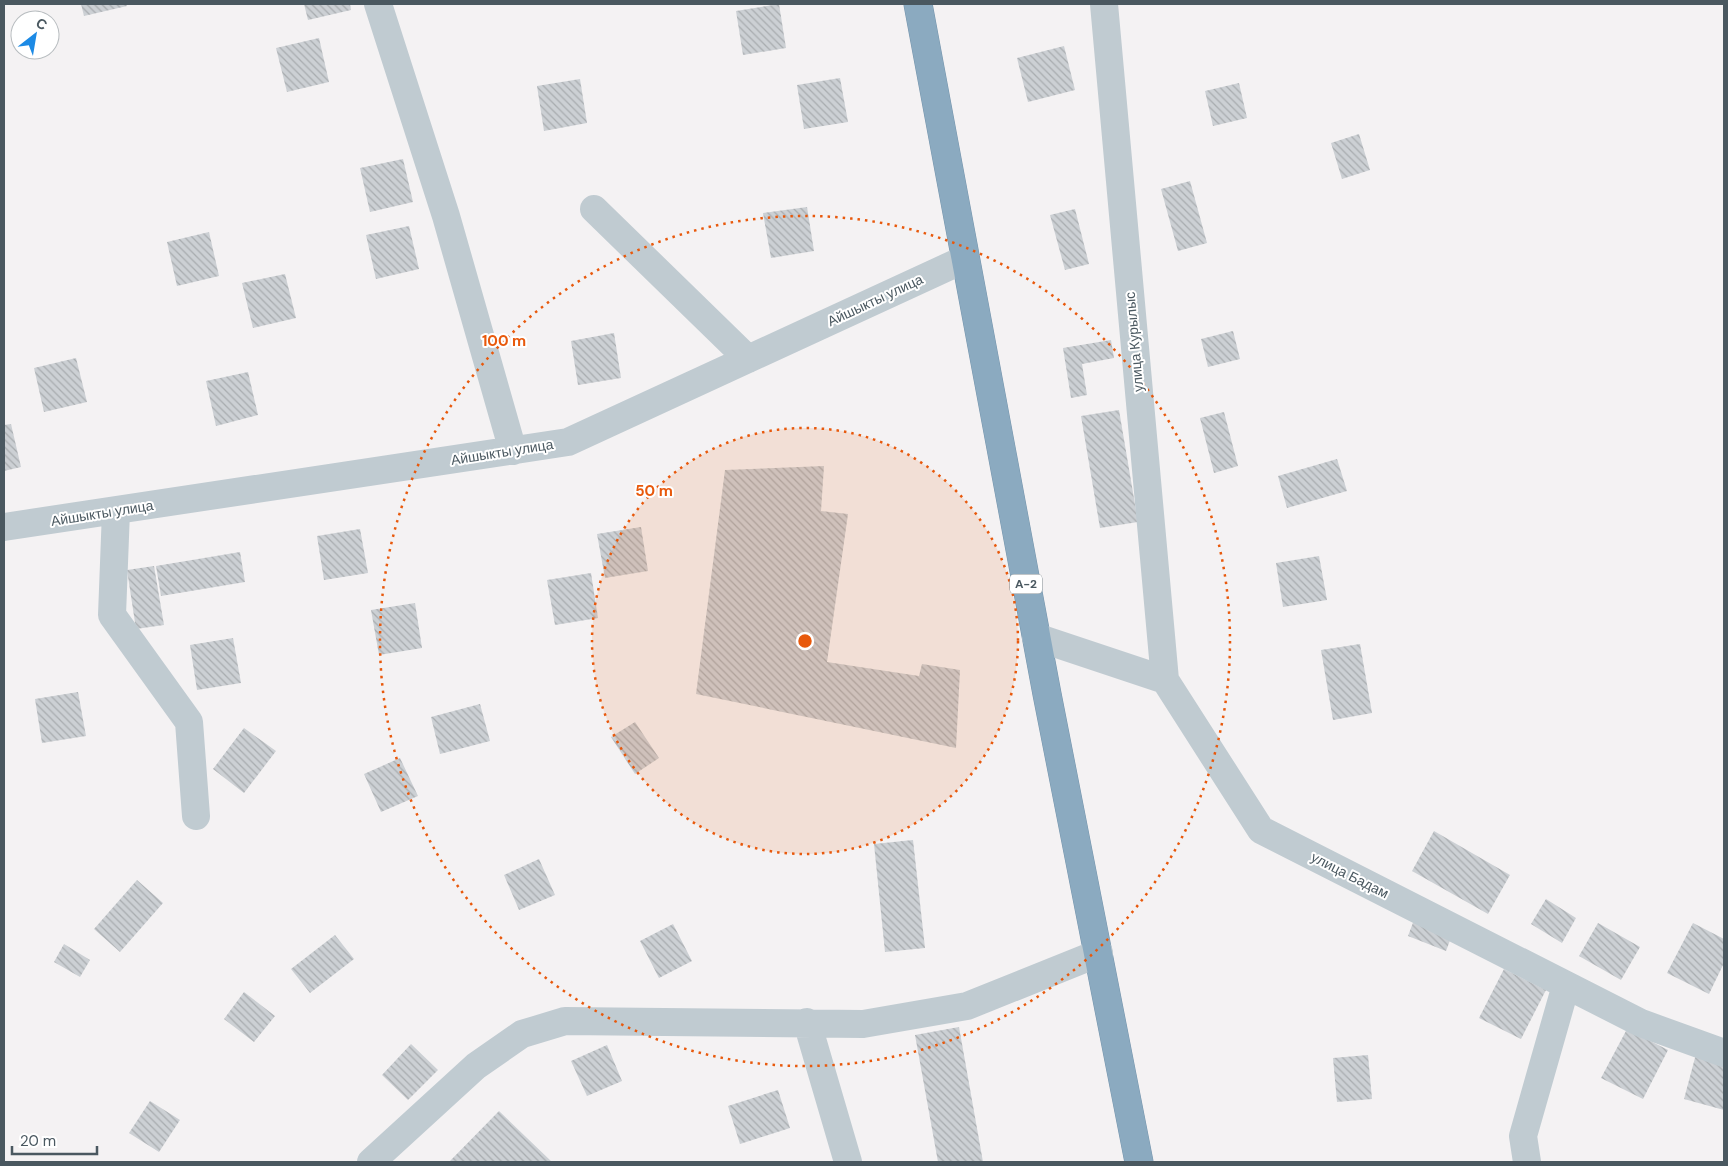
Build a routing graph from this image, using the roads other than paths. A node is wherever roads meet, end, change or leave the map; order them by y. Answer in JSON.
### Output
{"nodes":[{"id":1,"x":378,"y":4,"type":"edge"},
{"id":2,"x":918,"y":4,"type":"edge"},
{"id":3,"x":1104,"y":4,"type":"edge"},
{"id":4,"x":594,"y":209,"type":"dead end"},
{"id":5,"x":965,"y":258,"type":"junction"},
{"id":6,"x":748,"y":359,"type":"junction"},
{"id":7,"x":513,"y":451,"type":"junction"},
{"id":8,"x":116,"y":510,"type":"junction"},
{"id":9,"x":4,"y":527,"type":"edge"},
{"id":10,"x":1036,"y":637,"type":"junction"},
{"id":11,"x":1165,"y":680,"type":"junction"},
{"id":12,"x":196,"y":816,"type":"dead end"},
{"id":13,"x":1099,"y":953,"type":"junction"},
{"id":14,"x":1566,"y":985,"type":"junction"},
{"id":15,"x":808,"y":1022,"type":"junction"},
{"id":16,"x":1724,"y":1053,"type":"edge"},
{"id":17,"x":371,"y":1162,"type":"edge"},
{"id":18,"x":848,"y":1162,"type":"edge"},
{"id":19,"x":1139,"y":1162,"type":"edge"},
{"id":20,"x":1527,"y":1162,"type":"edge"}],
"edges":[{"from":1,"to":7,"type":"street"},
{"from":2,"to":5,"type":"highway","number":"A-2"},
{"from":3,"to":11,"type":"street","name":"улица Курылыс"},
{"from":4,"to":6,"type":"street"},
{"from":5,"to":6,"type":"street","name":"Айшыкты улица"},
{"from":5,"to":10,"type":"highway","number":"A-2"},
{"from":6,"to":7,"type":"street","name":"Айшыкты улица"},
{"from":7,"to":8,"type":"street","name":"Айшыкты улица"},
{"from":8,"to":9,"type":"street","name":"Айшыкты улица"},
{"from":8,"to":12,"type":"street"},
{"from":10,"to":11,"type":"street"},
{"from":10,"to":13,"type":"highway","number":"A-2"},
{"from":11,"to":14,"type":"street","name":"улица Бадам"},
{"from":13,"to":15,"type":"street"},
{"from":13,"to":19,"type":"highway","number":"A-2"},
{"from":14,"to":16,"type":"street","name":"улица Бадам"},
{"from":14,"to":20,"type":"street"},
{"from":15,"to":17,"type":"street"},
{"from":15,"to":18,"type":"street"}]}
